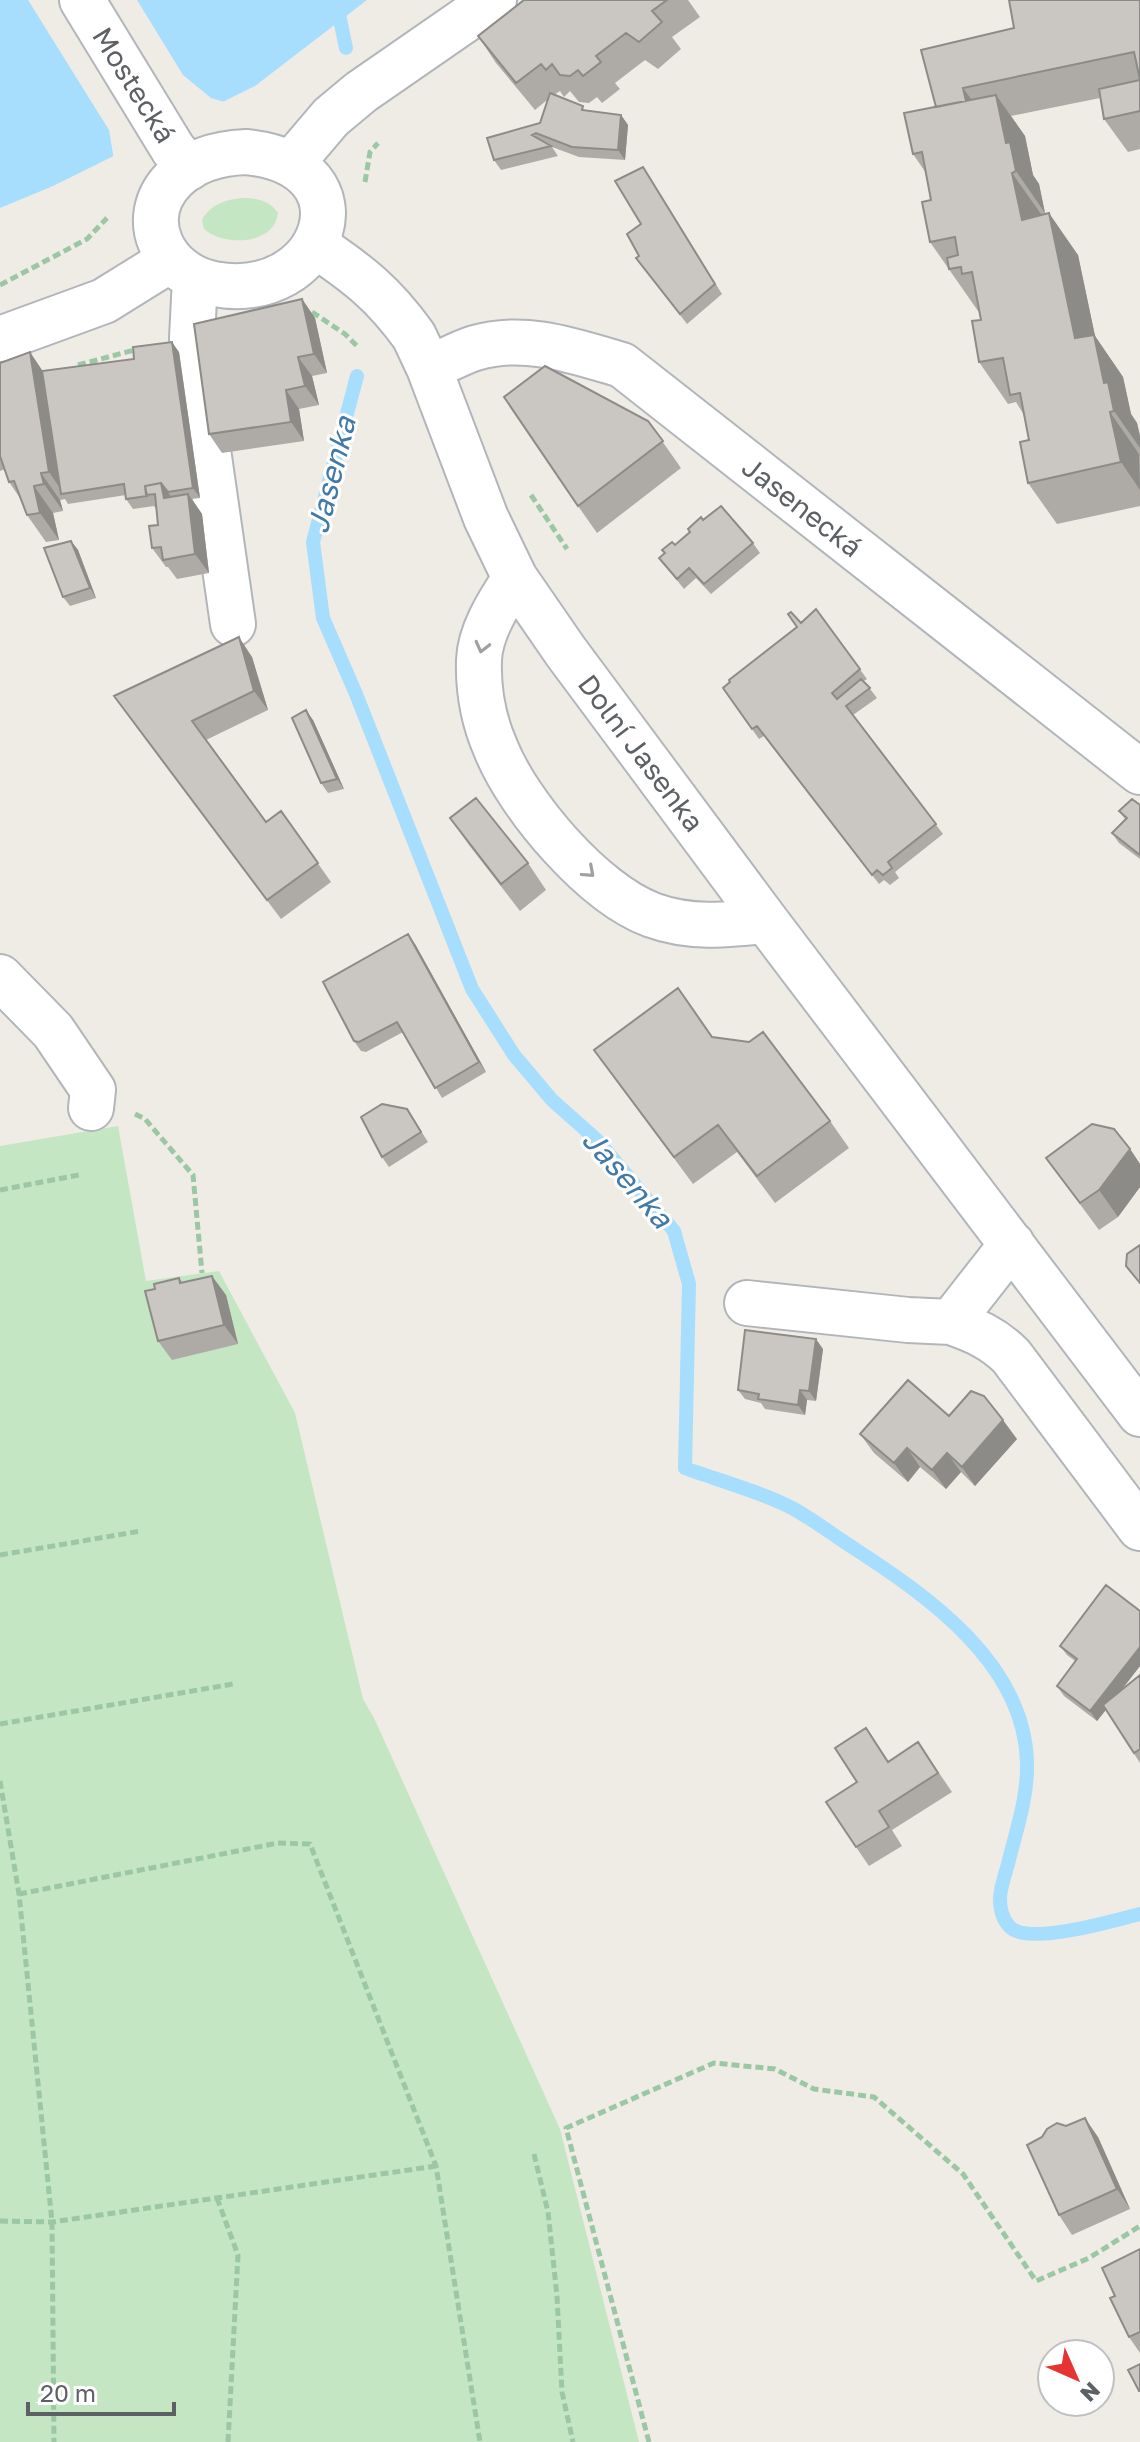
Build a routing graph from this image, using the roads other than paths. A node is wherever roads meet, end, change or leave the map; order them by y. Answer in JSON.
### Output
{"nodes":[{"id":1,"x":82,"y":0,"type":"edge"},
{"id":2,"x":494,"y":0,"type":"edge"},
{"id":3,"x":181,"y":159,"type":"junction"},
{"id":4,"x":291,"y":164,"type":"junction"},
{"id":5,"x":315,"y":245,"type":"junction"},
{"id":6,"x":182,"y":269,"type":"junction"},
{"id":7,"x":0,"y":339,"type":"edge"},
{"id":8,"x":429,"y":368,"type":"junction"},
{"id":9,"x":515,"y":578,"type":"junction"},
{"id":10,"x":233,"y":624,"type":"dead end"},
{"id":11,"x":1140,"y":772,"type":"edge"},
{"id":12,"x":766,"y":921,"type":"junction"},
{"id":13,"x":0,"y":977,"type":"edge"},
{"id":14,"x":91,"y":1108,"type":"dead end"},
{"id":15,"x":1012,"y":1244,"type":"junction"},
{"id":16,"x":747,"y":1303,"type":"dead end"},
{"id":17,"x":951,"y":1322,"type":"junction"},
{"id":18,"x":1140,"y":1414,"type":"edge"},
{"id":19,"x":1140,"y":1528,"type":"edge"}],
"edges":[{"from":1,"to":3,"type":"street","name":"Mostecká"},
{"from":2,"to":4,"type":"street"},
{"from":3,"to":4,"type":"street"},
{"from":3,"to":6,"type":"street"},
{"from":4,"to":5,"type":"street"},
{"from":5,"to":6,"type":"street"},
{"from":5,"to":8,"type":"street","name":"Dolní Jasenka"},
{"from":6,"to":7,"type":"street"},
{"from":6,"to":10,"type":"street"},
{"from":8,"to":9,"type":"street","name":"Dolní Jasenka"},
{"from":8,"to":11,"type":"street","name":"Jasenecká"},
{"from":9,"to":12,"type":"street","name":"Dolní Jasenka"},
{"from":9,"to":12,"type":"street","one_way":true},
{"from":12,"to":15,"type":"street","name":"Dolní Jasenka"},
{"from":13,"to":14,"type":"street"},
{"from":15,"to":17,"type":"street"},
{"from":15,"to":18,"type":"street","name":"Dolní Jasenka"},
{"from":16,"to":17,"type":"street"},
{"from":17,"to":19,"type":"street"}]}
